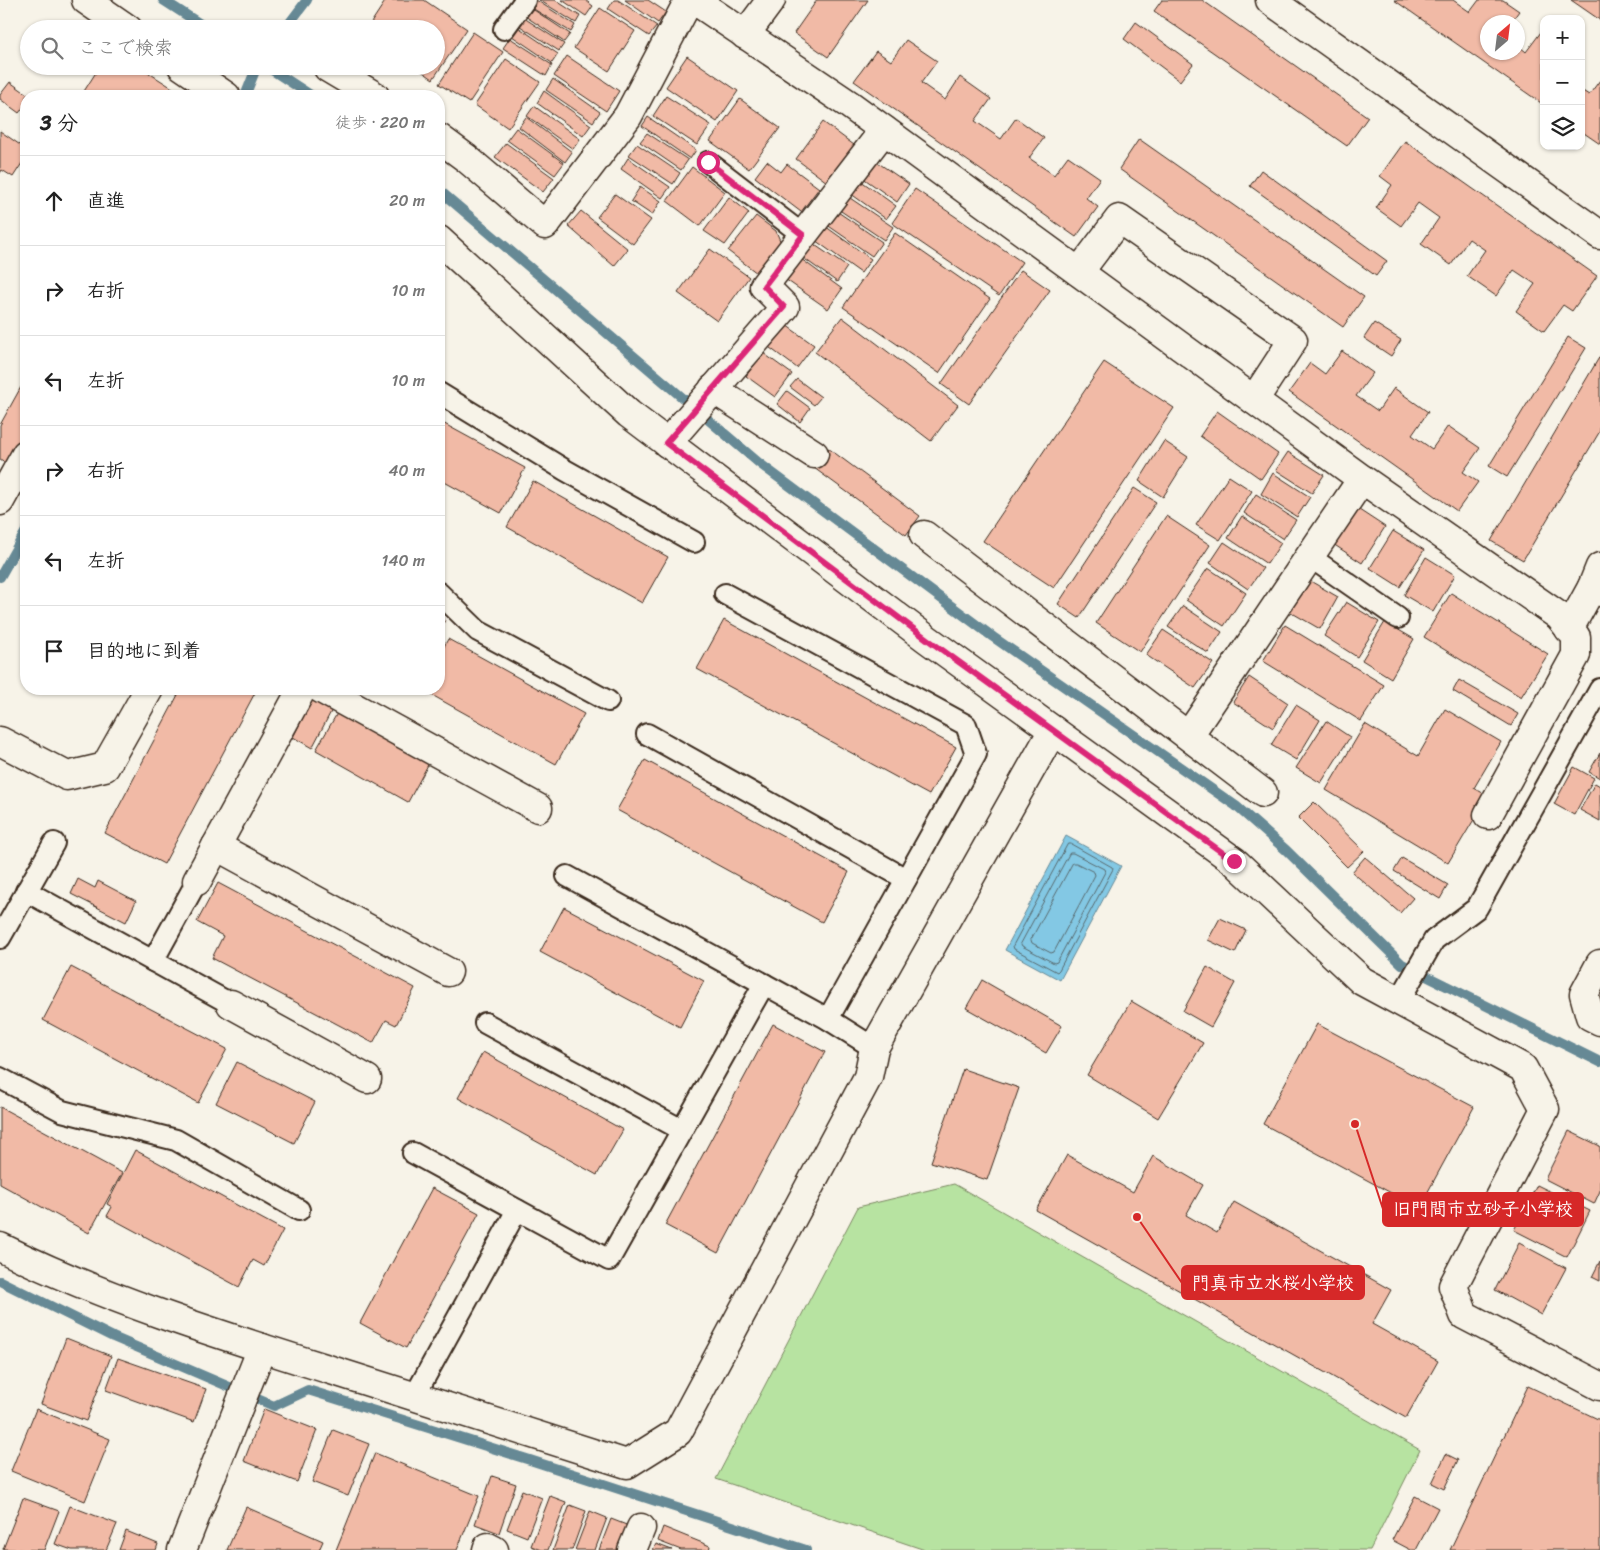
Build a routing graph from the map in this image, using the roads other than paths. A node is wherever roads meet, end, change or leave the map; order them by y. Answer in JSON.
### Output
{"nodes":[{"id":1,"x":86,"y":0,"type":"edge"},
{"id":2,"x":525,"y":0,"type":"edge"},
{"id":3,"x":689,"y":0,"type":"edge"},
{"id":4,"x":694,"y":0,"type":"edge"},
{"id":5,"x":771,"y":0,"type":"edge"},
{"id":6,"x":1270,"y":0,"type":"edge"},
{"id":7,"x":115,"y":20,"type":"edge"},
{"id":8,"x":504,"y":29,"type":"dead end"},
{"id":9,"x":745,"y":35,"type":"junction"},
{"id":10,"x":195,"y":75,"type":"edge"},
{"id":11,"x":337,"y":75,"type":"edge"},
{"id":12,"x":216,"y":90,"type":"edge"},
{"id":13,"x":357,"y":90,"type":"edge"},
{"id":14,"x":884,"y":130,"type":"junction"},
{"id":15,"x":445,"y":142,"type":"edge"},
{"id":16,"x":708,"y":162,"type":"dead end"},
{"id":17,"x":803,"y":235,"type":"junction"},
{"id":18,"x":1600,"y":235,"type":"edge"},
{"id":19,"x":445,"y":246,"type":"edge"},
{"id":20,"x":1079,"y":272,"type":"junction"},
{"id":21,"x":713,"y":389,"type":"junction"},
{"id":22,"x":445,"y":397,"type":"edge"},
{"id":23,"x":1254,"y":400,"type":"junction"},
{"id":24,"x":666,"y":443,"type":"junction"},
{"id":25,"x":814,"y":454,"type":"dead end"},
{"id":26,"x":20,"y":465,"type":"edge"},
{"id":27,"x":1362,"y":479,"type":"junction"},
{"id":28,"x":0,"y":501,"type":"edge"},
{"id":29,"x":924,"y":535,"type":"dead end"},
{"id":30,"x":694,"y":542,"type":"dead end"},
{"id":31,"x":1310,"y":557,"type":"junction"},
{"id":32,"x":1597,"y":582,"type":"edge"},
{"id":33,"x":726,"y":594,"type":"dead end"},
{"id":34,"x":445,"y":599,"type":"edge"},
{"id":35,"x":1398,"y":618,"type":"dead end"},
{"id":36,"x":1569,"y":629,"type":"junction"},
{"id":37,"x":1600,"y":689,"type":"edge"},
{"id":38,"x":146,"y":695,"type":"edge"},
{"id":39,"x":299,"y":695,"type":"edge"},
{"id":40,"x":332,"y":695,"type":"edge"},
{"id":41,"x":608,"y":702,"type":"dead end"},
{"id":42,"x":1053,"y":730,"type":"junction"},
{"id":43,"x":647,"y":734,"type":"dead end"},
{"id":44,"x":1189,"y":735,"type":"junction"},
{"id":45,"x":0,"y":741,"type":"edge"},
{"id":46,"x":1263,"y":793,"type":"dead end"},
{"id":47,"x":538,"y":808,"type":"dead end"},
{"id":48,"x":1488,"y":815,"type":"dead end"},
{"id":49,"x":54,"y":843,"type":"dead end"},
{"id":50,"x":216,"y":846,"type":"junction"},
{"id":51,"x":567,"y":876,"type":"dead end"},
{"id":52,"x":906,"y":879,"type":"junction"},
{"id":53,"x":197,"y":881,"type":"joint"},
{"id":54,"x":26,"y":891,"type":"junction"},
{"id":55,"x":0,"y":938,"type":"edge"},
{"id":56,"x":154,"y":961,"type":"junction"},
{"id":57,"x":1600,"y":964,"type":"edge"},
{"id":58,"x":448,"y":972,"type":"dead end"},
{"id":59,"x":764,"y":984,"type":"junction"},
{"id":60,"x":1399,"y":1001,"type":"junction"},
{"id":61,"x":231,"y":1004,"type":"joint"},
{"id":62,"x":828,"y":1020,"type":"junction"},
{"id":63,"x":1600,"y":1021,"type":"edge"},
{"id":64,"x":485,"y":1023,"type":"dead end"},
{"id":65,"x":874,"y":1048,"type":"junction"},
{"id":66,"x":0,"y":1078,"type":"edge"},
{"id":67,"x":368,"y":1079,"type":"dead end"},
{"id":68,"x":682,"y":1130,"type":"junction"},
{"id":69,"x":413,"y":1153,"type":"dead end"},
{"id":70,"x":299,"y":1210,"type":"dead end"},
{"id":71,"x":517,"y":1210,"type":"junction"},
{"id":72,"x":0,"y":1247,"type":"edge"},
{"id":73,"x":257,"y":1360,"type":"junction"},
{"id":74,"x":1600,"y":1386,"type":"edge"},
{"id":75,"x":414,"y":1396,"type":"junction"},
{"id":76,"x":182,"y":1550,"type":"edge"},
{"id":77,"x":487,"y":1550,"type":"edge"},
{"id":78,"x":494,"y":1550,"type":"edge"}],
"edges":[{"from":1,"to":7,"type":"street"},
{"from":2,"to":8,"type":"lane"},
{"from":3,"to":15,"type":"street"},
{"from":4,"to":9,"type":"street"},
{"from":5,"to":9,"type":"street"},
{"from":6,"to":18,"type":"street"},
{"from":9,"to":14,"type":"street"},
{"from":10,"to":12,"type":"street"},
{"from":11,"to":13,"type":"street"},
{"from":14,"to":17,"type":"street"},
{"from":14,"to":20,"type":"street"},
{"from":16,"to":17,"type":"lane"},
{"from":17,"to":21,"type":"street"},
{"from":19,"to":24,"type":"street"},
{"from":20,"to":23,"type":"street"},
{"from":20,"to":23,"type":"street"},
{"from":21,"to":24,"type":"street"},
{"from":21,"to":25,"type":"street"},
{"from":22,"to":30,"type":"lane"},
{"from":23,"to":27,"type":"street"},
{"from":24,"to":42,"type":"street"},
{"from":26,"to":28,"type":"street"},
{"from":27,"to":31,"type":"street"},
{"from":27,"to":36,"type":"street"},
{"from":29,"to":44,"type":"street"},
{"from":31,"to":35,"type":"lane"},
{"from":31,"to":44,"type":"street"},
{"from":32,"to":36,"type":"street"},
{"from":33,"to":52,"type":"lane"},
{"from":34,"to":41,"type":"lane"},
{"from":36,"to":48,"type":"street"},
{"from":37,"to":60,"type":"lane"},
{"from":38,"to":45,"type":"street"},
{"from":39,"to":50,"type":"street"},
{"from":40,"to":47,"type":"street"},
{"from":42,"to":60,"type":"street"},
{"from":42,"to":65,"type":"street"},
{"from":43,"to":52,"type":"lane"},
{"from":44,"to":46,"type":"street"},
{"from":49,"to":54,"type":"lane"},
{"from":50,"to":53,"type":"street"},
{"from":50,"to":58,"type":"street"},
{"from":51,"to":59,"type":"lane"},
{"from":52,"to":62,"type":"lane"},
{"from":53,"to":56,"type":"lane"},
{"from":54,"to":55,"type":"lane"},
{"from":54,"to":56,"type":"lane"},
{"from":56,"to":61,"type":"lane"},
{"from":57,"to":63,"type":"street"},
{"from":59,"to":62,"type":"lane"},
{"from":59,"to":68,"type":"lane"},
{"from":60,"to":74,"type":"street"},
{"from":61,"to":67,"type":"street"},
{"from":62,"to":65,"type":"lane"},
{"from":64,"to":68,"type":"lane"},
{"from":65,"to":75,"type":"street"},
{"from":66,"to":70,"type":"lane"},
{"from":68,"to":71,"type":"lane"},
{"from":69,"to":71,"type":"lane"},
{"from":71,"to":75,"type":"lane"},
{"from":72,"to":73,"type":"street"},
{"from":73,"to":75,"type":"street"},
{"from":73,"to":76,"type":"street"},
{"from":77,"to":78,"type":"street"}]}
